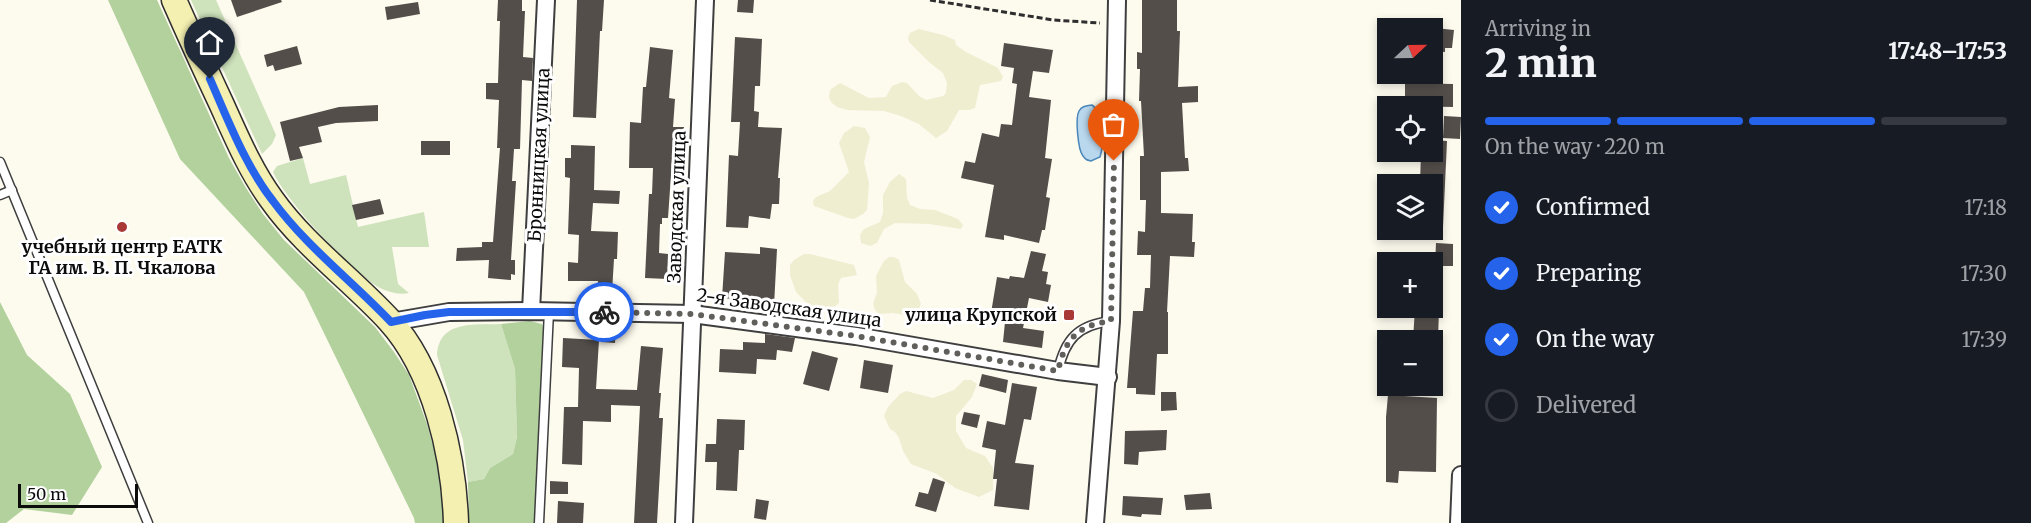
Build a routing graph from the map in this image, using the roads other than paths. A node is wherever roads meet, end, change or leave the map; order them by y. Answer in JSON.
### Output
{"nodes":[{"id":1,"x":174,"y":0,"type":"edge"},
{"id":2,"x":546,"y":0,"type":"edge"},
{"id":3,"x":705,"y":0,"type":"edge"},
{"id":4,"x":1117,"y":0,"type":"edge"},
{"id":5,"x":0,"y":162,"type":"edge"},
{"id":6,"x":12,"y":190,"type":"junction"},
{"id":7,"x":0,"y":195,"type":"edge"},
{"id":8,"x":531,"y":311,"type":"junction"},
{"id":9,"x":549,"y":311,"type":"junction"},
{"id":10,"x":692,"y":314,"type":"junction"},
{"id":11,"x":1111,"y":321,"type":"junction"},
{"id":12,"x":391,"y":322,"type":"junction"},
{"id":13,"x":1058,"y":371,"type":"junction"},
{"id":14,"x":1108,"y":377,"type":"junction"},
{"id":15,"x":1461,"y":475,"type":"edge"},
{"id":16,"x":148,"y":523,"type":"edge"},
{"id":17,"x":456,"y":523,"type":"edge"},
{"id":18,"x":539,"y":523,"type":"edge"},
{"id":19,"x":684,"y":523,"type":"edge"},
{"id":20,"x":1095,"y":523,"type":"edge"},
{"id":21,"x":1460,"y":523,"type":"edge"}],
"edges":[{"from":1,"to":12,"type":"main road"},
{"from":2,"to":8,"type":"street","name":"Бронницкая улица"},
{"from":3,"to":10,"type":"street","name":"Заводская улица"},
{"from":4,"to":11,"type":"street"},
{"from":5,"to":6,"type":"lane"},
{"from":6,"to":7,"type":"lane"},
{"from":6,"to":16,"type":"lane"},
{"from":8,"to":9,"type":"street","name":"2-я Заводская улица"},
{"from":8,"to":12,"type":"street","name":"2-я Заводская улица"},
{"from":9,"to":10,"type":"street","name":"2-я Заводская улица"},
{"from":9,"to":18,"type":"lane"},
{"from":10,"to":13,"type":"street","name":"2-я Заводская улица"},
{"from":10,"to":19,"type":"street","name":"Заводская улица"},
{"from":11,"to":13,"type":"lane"},
{"from":11,"to":14,"type":"street"},
{"from":12,"to":17,"type":"main road"},
{"from":13,"to":14,"type":"street","name":"2-я Заводская улица"},
{"from":14,"to":20,"type":"street"},
{"from":15,"to":21,"type":"street"}]}
